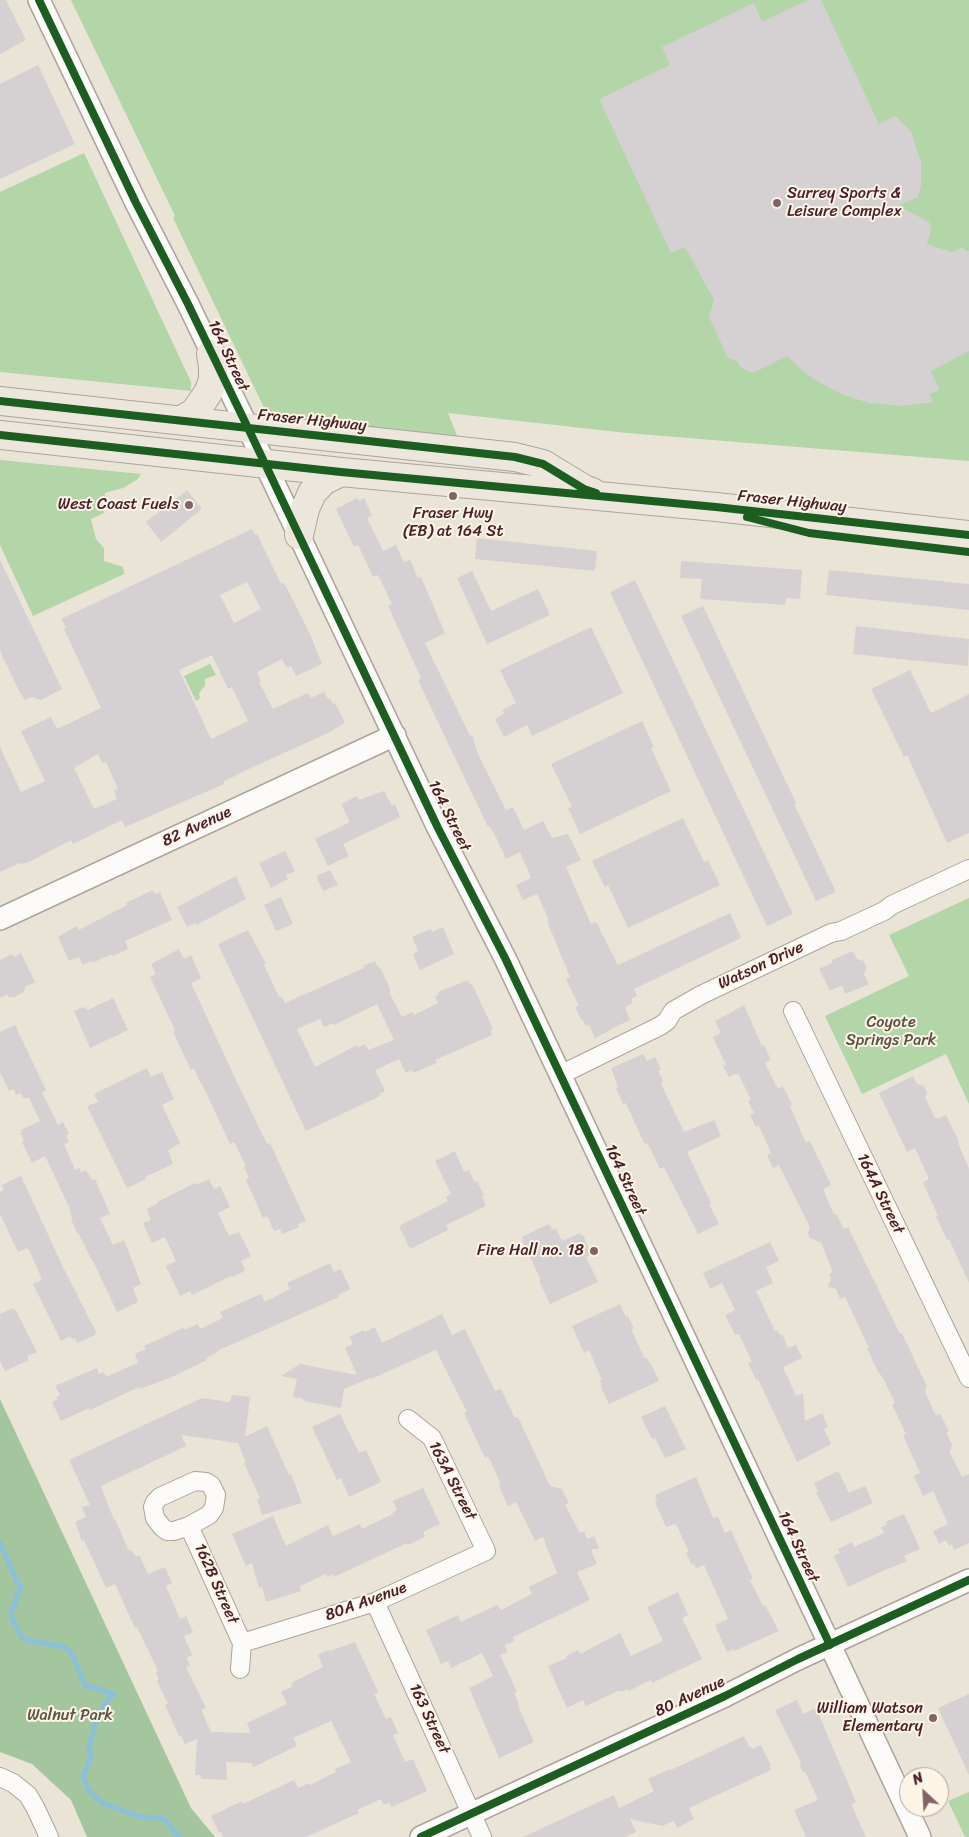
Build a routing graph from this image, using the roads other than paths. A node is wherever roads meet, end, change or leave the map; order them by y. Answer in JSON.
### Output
{"nodes":[{"id":1,"x":40,"y":0,"type":"edge"},
{"id":2,"x":211,"y":354,"type":"junction"},
{"id":3,"x":0,"y":401,"type":"edge"},
{"id":4,"x":182,"y":420,"type":"junction"},
{"id":5,"x":248,"y":428,"type":"junction"},
{"id":6,"x":0,"y":435,"type":"edge"},
{"id":7,"x":264,"y":463,"type":"junction"},
{"id":8,"x":341,"y":472,"type":"junction"},
{"id":9,"x":612,"y":499,"type":"junction"},
{"id":10,"x":298,"y":535,"type":"junction"},
{"id":11,"x":969,"y":535,"type":"edge"},
{"id":12,"x":394,"y":735,"type":"junction"},
{"id":13,"x":969,"y":869,"type":"edge"},
{"id":14,"x":0,"y":919,"type":"edge"},
{"id":15,"x":793,"y":1011,"type":"dead end"},
{"id":16,"x":560,"y":1075,"type":"junction"},
{"id":17,"x":969,"y":1378,"type":"edge"},
{"id":18,"x":408,"y":1419,"type":"dead end"},
{"id":19,"x":189,"y":1526,"type":"dead end"},
{"id":20,"x":486,"y":1551,"type":"joint"},
{"id":21,"x":969,"y":1580,"type":"edge"},
{"id":22,"x":375,"y":1602,"type":"junction"},
{"id":23,"x":242,"y":1643,"type":"junction"},
{"id":24,"x":830,"y":1645,"type":"junction"},
{"id":25,"x":240,"y":1669,"type":"dead end"},
{"id":26,"x":0,"y":1777,"type":"edge"},
{"id":27,"x":472,"y":1814,"type":"junction"},
{"id":28,"x":451,"y":1831,"type":"edge"},
{"id":29,"x":49,"y":1837,"type":"edge"},
{"id":30,"x":421,"y":1837,"type":"edge"},
{"id":31,"x":482,"y":1837,"type":"edge"},
{"id":32,"x":920,"y":1837,"type":"edge"}],
"edges":[{"from":1,"to":2,"type":"street","name":"164 Street"},
{"from":2,"to":4,"type":"main road"},
{"from":2,"to":5,"type":"street","name":"164 Street"},
{"from":3,"to":4,"type":"main road","name":"Fraser Highway"},
{"from":4,"to":5,"type":"main road","name":"Fraser Highway"},
{"from":5,"to":7,"type":"street","name":"164 Street"},
{"from":5,"to":9,"type":"main road","name":"Fraser Highway"},
{"from":6,"to":7,"type":"main road","name":"Fraser Highway"},
{"from":7,"to":8,"type":"main road","name":"Fraser Highway"},
{"from":7,"to":10,"type":"street","name":"164 Street"},
{"from":8,"to":9,"type":"main road","name":"Fraser Highway"},
{"from":8,"to":10,"type":"main road"},
{"from":9,"to":11,"type":"main road","name":"Fraser Highway"},
{"from":10,"to":12,"type":"street","name":"164 Street"},
{"from":12,"to":14,"type":"street","name":"82 Avenue"},
{"from":12,"to":16,"type":"street","name":"164 Street"},
{"from":13,"to":16,"type":"street","name":"Watson Drive"},
{"from":15,"to":17,"type":"street","name":"164A Street"},
{"from":16,"to":24,"type":"street","name":"164 Street"},
{"from":18,"to":20,"type":"street","name":"163A Street"},
{"from":19,"to":23,"type":"street","name":"162B Street"},
{"from":20,"to":22,"type":"street","name":"80A Avenue"},
{"from":21,"to":24,"type":"street","name":"80 Avenue"},
{"from":22,"to":23,"type":"street","name":"80A Avenue"},
{"from":22,"to":27,"type":"street","name":"163 Street"},
{"from":23,"to":25,"type":"street"},
{"from":24,"to":27,"type":"street","name":"80 Avenue"},
{"from":24,"to":32,"type":"street","name":"164 Street"},
{"from":26,"to":29,"type":"street"},
{"from":27,"to":28,"type":"street","name":"80 Avenue"},
{"from":27,"to":31,"type":"street","name":"163 Street"},
{"from":28,"to":30,"type":"street","name":"80 Avenue"}]}
